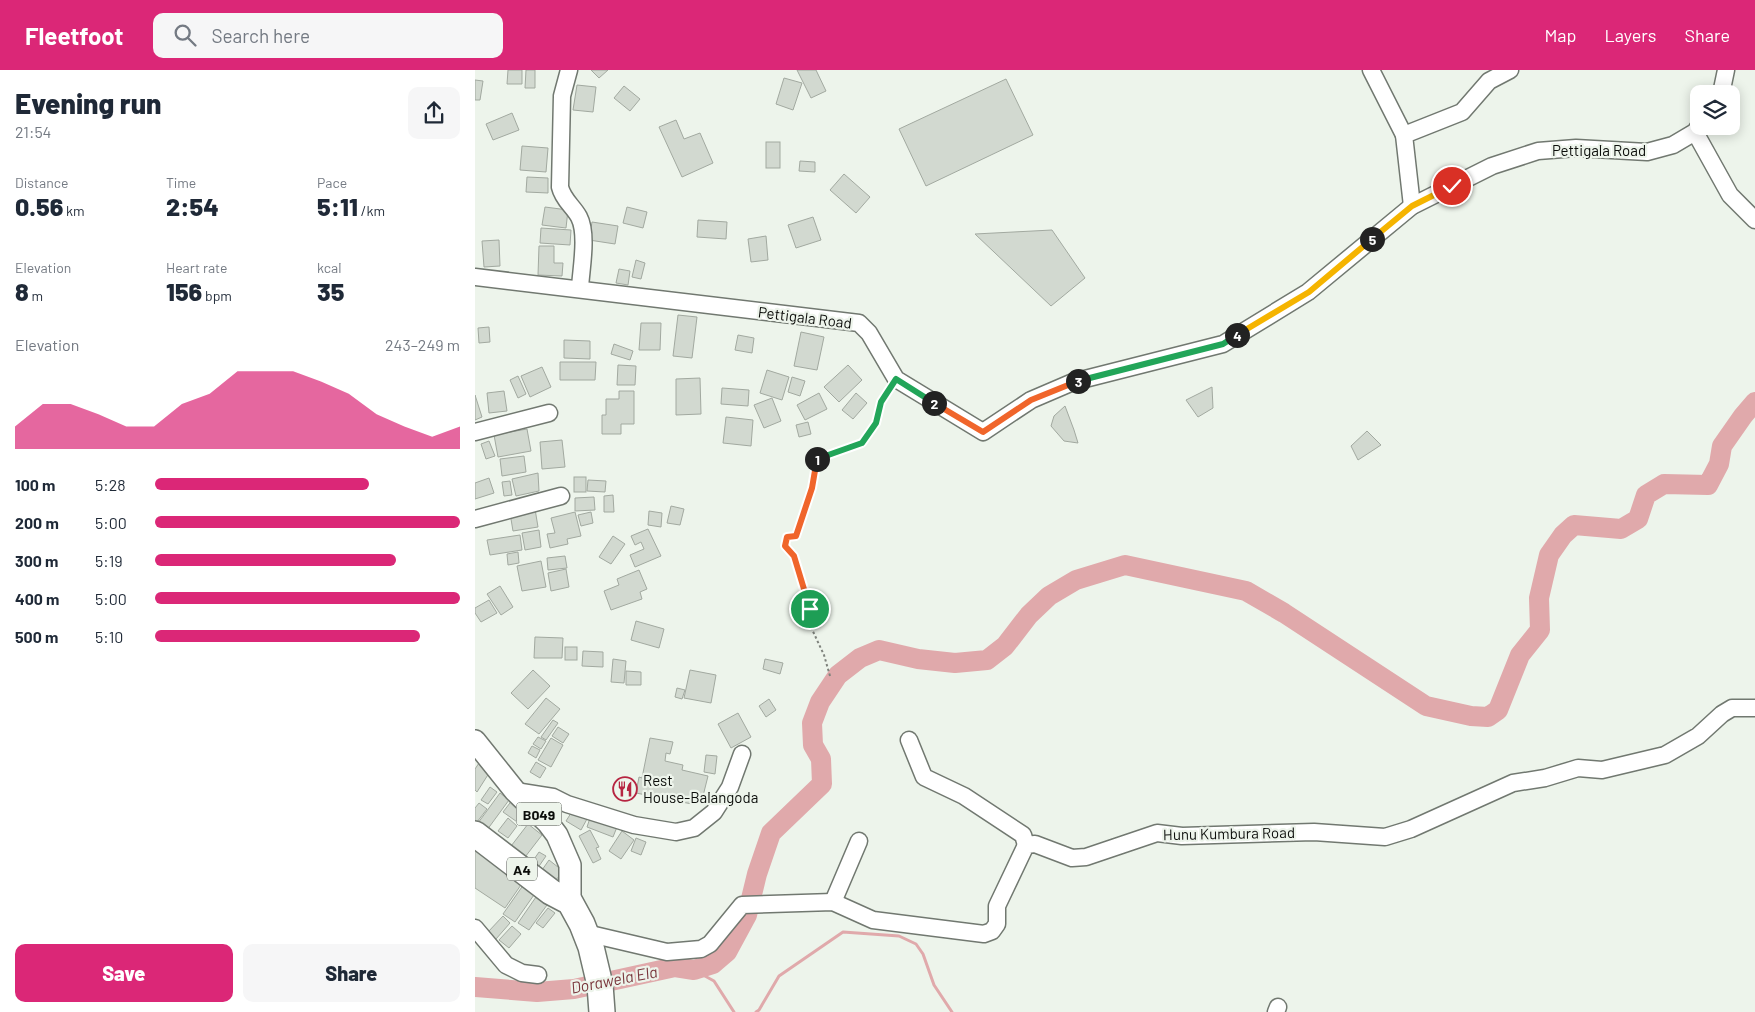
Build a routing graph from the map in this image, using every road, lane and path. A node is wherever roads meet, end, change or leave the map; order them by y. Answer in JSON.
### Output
{"nodes":[{"id":1,"x":569,"y":70,"type":"edge"},
{"id":2,"x":1371,"y":70,"type":"edge"},
{"id":3,"x":1510,"y":70,"type":"edge"},
{"id":4,"x":1726,"y":70,"type":"edge"},
{"id":5,"x":1723,"y":85,"type":"edge"},
{"id":6,"x":1690,"y":134,"type":"edge"},
{"id":7,"x":1700,"y":135,"type":"edge"},
{"id":8,"x":1404,"y":136,"type":"junction"},
{"id":9,"x":1412,"y":206,"type":"junction"},
{"id":10,"x":1755,"y":220,"type":"edge"},
{"id":11,"x":475,"y":277,"type":"edge"},
{"id":12,"x":580,"y":288,"type":"junction"},
{"id":13,"x":896,"y":379,"type":"junction"},
{"id":14,"x":549,"y":413,"type":"dead end"},
{"id":15,"x":475,"y":432,"type":"edge"},
{"id":16,"x":561,"y":496,"type":"dead end"},
{"id":17,"x":475,"y":519,"type":"edge"},
{"id":18,"x":830,"y":676,"type":"dead end"},
{"id":19,"x":1755,"y":708,"type":"edge"},
{"id":20,"x":909,"y":740,"type":"dead end"},
{"id":21,"x":475,"y":741,"type":"edge"},
{"id":22,"x":742,"y":754,"type":"dead end"},
{"id":23,"x":515,"y":791,"type":"junction"},
{"id":24,"x":475,"y":834,"type":"edge"},
{"id":25,"x":859,"y":841,"type":"dead end"},
{"id":26,"x":1026,"y":845,"type":"junction"},
{"id":27,"x":561,"y":897,"type":"junction"},
{"id":28,"x":833,"y":902,"type":"junction"},
{"id":29,"x":475,"y":928,"type":"edge"},
{"id":30,"x":587,"y":934,"type":"junction"},
{"id":31,"x":538,"y":975,"type":"dead end"},
{"id":32,"x":602,"y":1006,"type":"edge"}],
"edges":[{"from":1,"to":12,"type":"street"},
{"from":2,"to":8,"type":"street"},
{"from":3,"to":8,"type":"street"},
{"from":4,"to":5,"type":"street"},
{"from":6,"to":9,"type":"street","name":"Pettigala Road"},
{"from":7,"to":10,"type":"street"},
{"from":8,"to":9,"type":"street"},
{"from":9,"to":13,"type":"street","name":"Pettigala Road"},
{"from":11,"to":12,"type":"street","name":"Pettigala Road"},
{"from":12,"to":13,"type":"street","name":"Pettigala Road"},
{"from":13,"to":18,"type":"path"},
{"from":14,"to":15,"type":"street"},
{"from":16,"to":17,"type":"street"},
{"from":19,"to":26,"type":"street","name":"Hunu Kumbura Road"},
{"from":20,"to":26,"type":"street"},
{"from":21,"to":23,"type":"main road","number":"B049"},
{"from":22,"to":23,"type":"street"},
{"from":23,"to":27,"type":"main road","number":"B049"},
{"from":24,"to":27,"type":"highway","number":"A4"},
{"from":25,"to":28,"type":"street"},
{"from":26,"to":28,"type":"street"},
{"from":27,"to":30,"type":"highway","number":"A4"},
{"from":28,"to":30,"type":"street"},
{"from":29,"to":31,"type":"street"},
{"from":30,"to":32,"type":"highway","number":"A4"}]}
